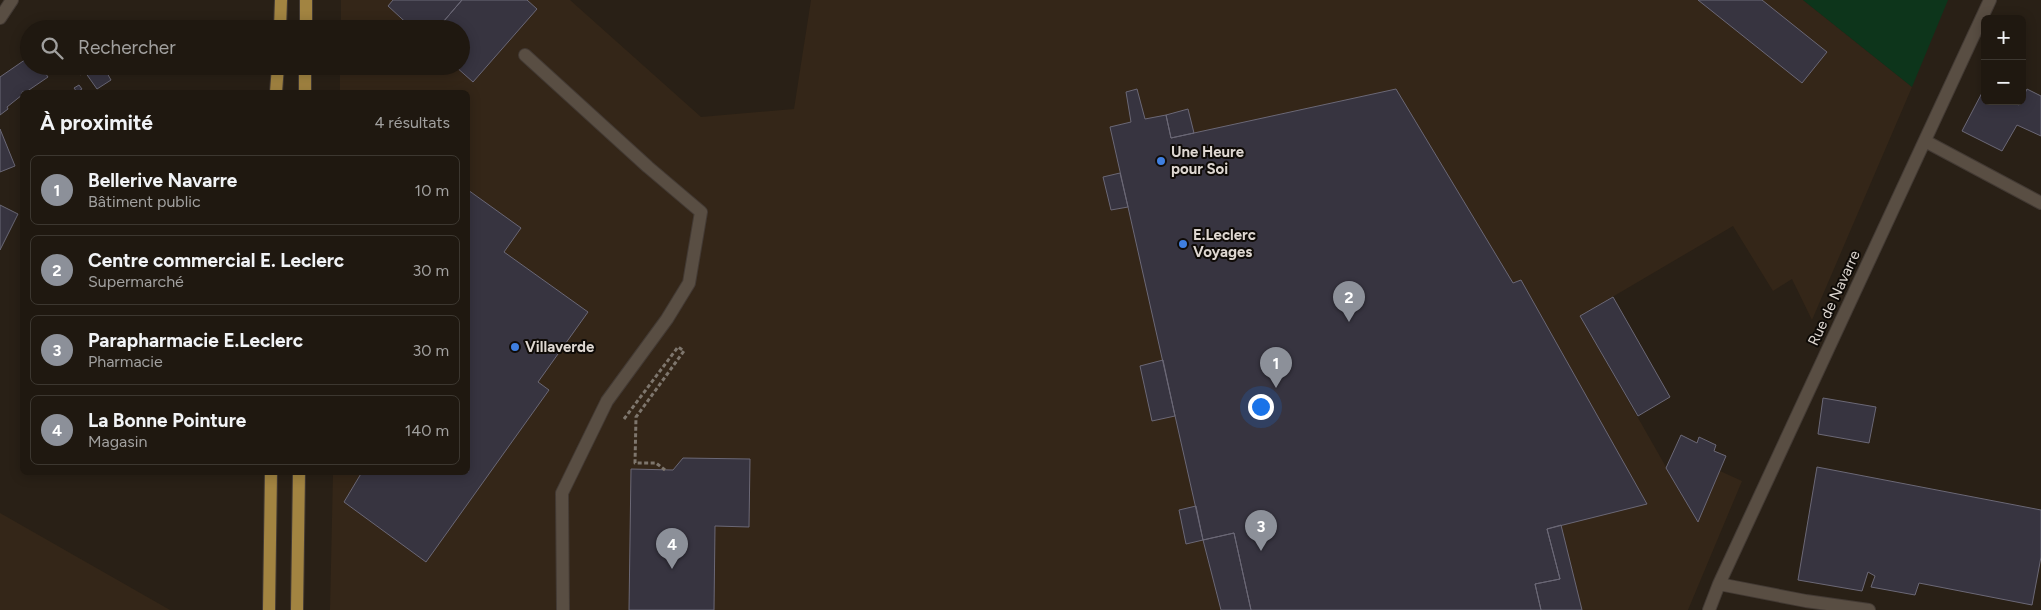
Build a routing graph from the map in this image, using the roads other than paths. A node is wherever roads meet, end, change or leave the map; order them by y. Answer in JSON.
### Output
{"nodes":[{"id":1,"x":12,"y":0,"type":"edge"},
{"id":2,"x":281,"y":0,"type":"edge"},
{"id":3,"x":306,"y":0,"type":"edge"},
{"id":4,"x":1990,"y":0,"type":"edge"},
{"id":5,"x":0,"y":18,"type":"edge"},
{"id":6,"x":280,"y":20,"type":"edge"},
{"id":7,"x":306,"y":20,"type":"edge"},
{"id":8,"x":525,"y":55,"type":"dead end"},
{"id":9,"x":277,"y":75,"type":"edge"},
{"id":10,"x":305,"y":75,"type":"edge"},
{"id":11,"x":276,"y":90,"type":"edge"},
{"id":12,"x":305,"y":90,"type":"edge"},
{"id":13,"x":1924,"y":141,"type":"junction"},
{"id":14,"x":2041,"y":203,"type":"edge"},
{"id":15,"x":271,"y":475,"type":"edge"},
{"id":16,"x":299,"y":475,"type":"edge"},
{"id":17,"x":1719,"y":584,"type":"junction"},
{"id":18,"x":269,"y":610,"type":"edge"},
{"id":19,"x":297,"y":610,"type":"edge"},
{"id":20,"x":563,"y":610,"type":"edge"},
{"id":21,"x":1709,"y":610,"type":"edge"},
{"id":22,"x":1869,"y":610,"type":"edge"}],
"edges":[{"from":1,"to":5,"type":"street"},
{"from":2,"to":6,"type":"main road"},
{"from":3,"to":7,"type":"main road"},
{"from":4,"to":13,"type":"street","name":"Rue de Navarre"},
{"from":8,"to":20,"type":"street"},
{"from":9,"to":11,"type":"main road"},
{"from":10,"to":12,"type":"main road"},
{"from":13,"to":14,"type":"street"},
{"from":13,"to":17,"type":"street","name":"Rue de Navarre"},
{"from":15,"to":18,"type":"main road"},
{"from":16,"to":19,"type":"main road"},
{"from":17,"to":21,"type":"street","name":"Rue de Navarre"},
{"from":17,"to":22,"type":"street"}]}
